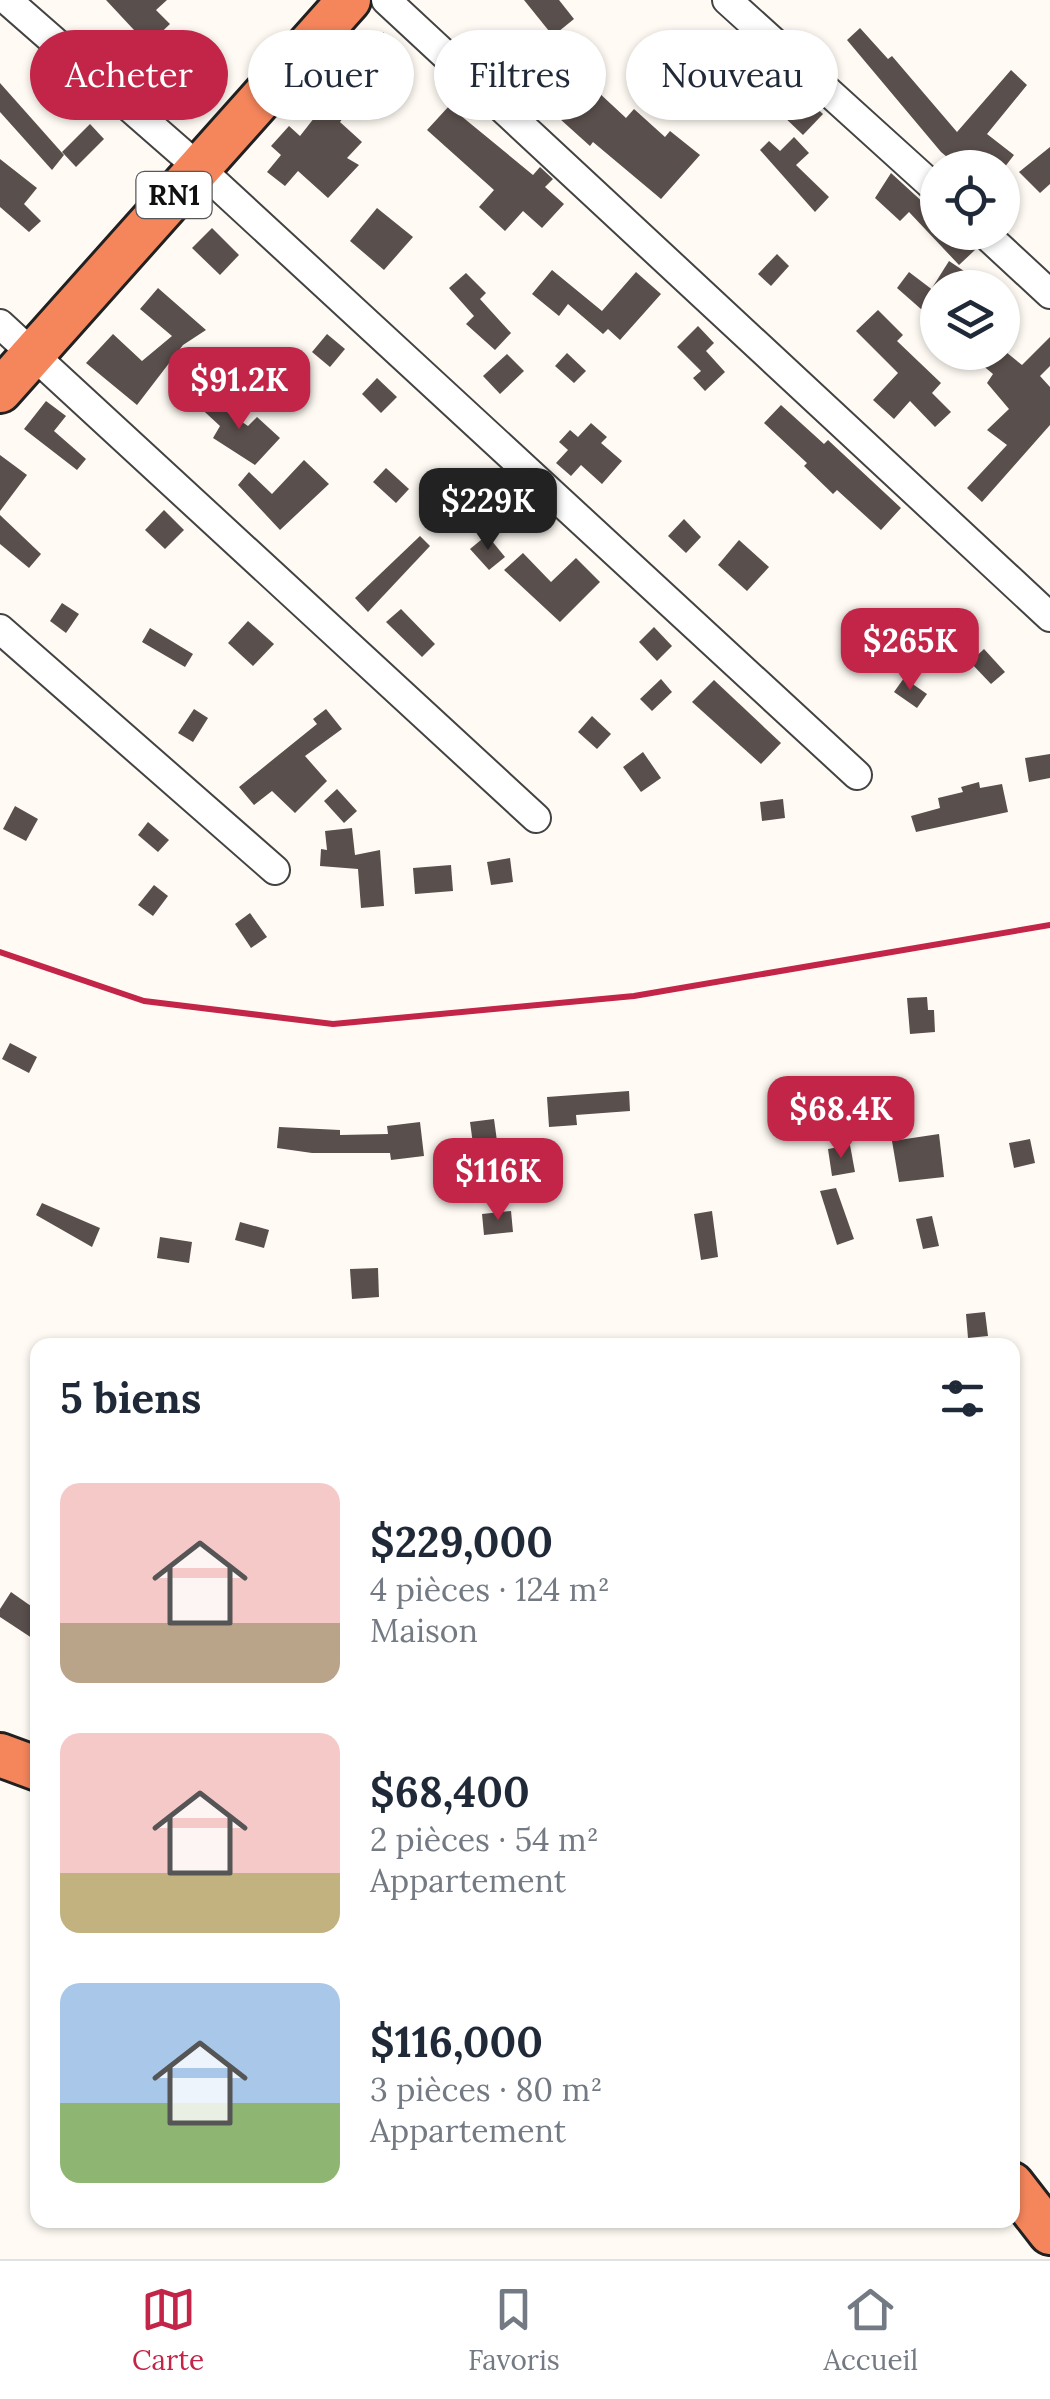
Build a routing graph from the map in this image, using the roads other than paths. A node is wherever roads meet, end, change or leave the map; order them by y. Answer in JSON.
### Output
{"nodes":[{"id":1,"x":8,"y":0,"type":"edge"},
{"id":2,"x":350,"y":0,"type":"edge"},
{"id":3,"x":386,"y":0,"type":"edge"},
{"id":4,"x":728,"y":0,"type":"edge"},
{"id":5,"x":199,"y":168,"type":"junction"},
{"id":6,"x":920,"y":176,"type":"edge"},
{"id":7,"x":1002,"y":250,"type":"edge"},
{"id":8,"x":1050,"y":294,"type":"edge"},
{"id":9,"x":0,"y":324,"type":"edge"},
{"id":10,"x":32,"y":354,"type":"junction"},
{"id":11,"x":0,"y":391,"type":"edge"},
{"id":12,"x":1050,"y":617,"type":"edge"},
{"id":13,"x":0,"y":629,"type":"edge"},
{"id":14,"x":857,"y":775,"type":"dead end"},
{"id":15,"x":536,"y":818,"type":"dead end"},
{"id":16,"x":275,"y":870,"type":"dead end"},
{"id":17,"x":0,"y":1755,"type":"edge"},
{"id":18,"x":30,"y":1767,"type":"edge"},
{"id":19,"x":1020,"y":2195,"type":"edge"},
{"id":20,"x":1050,"y":2234,"type":"edge"}],
"edges":[{"from":1,"to":5,"type":"street"},
{"from":2,"to":5,"type":"highway","number":"RN1"},
{"from":3,"to":12,"type":"street"},
{"from":4,"to":6,"type":"street"},
{"from":5,"to":10,"type":"highway","number":"RN1"},
{"from":5,"to":14,"type":"street"},
{"from":7,"to":8,"type":"street"},
{"from":9,"to":10,"type":"street"},
{"from":10,"to":11,"type":"highway","number":"RN1"},
{"from":10,"to":15,"type":"street"},
{"from":13,"to":16,"type":"street"},
{"from":17,"to":18,"type":"highway"},
{"from":19,"to":20,"type":"highway"}]}
